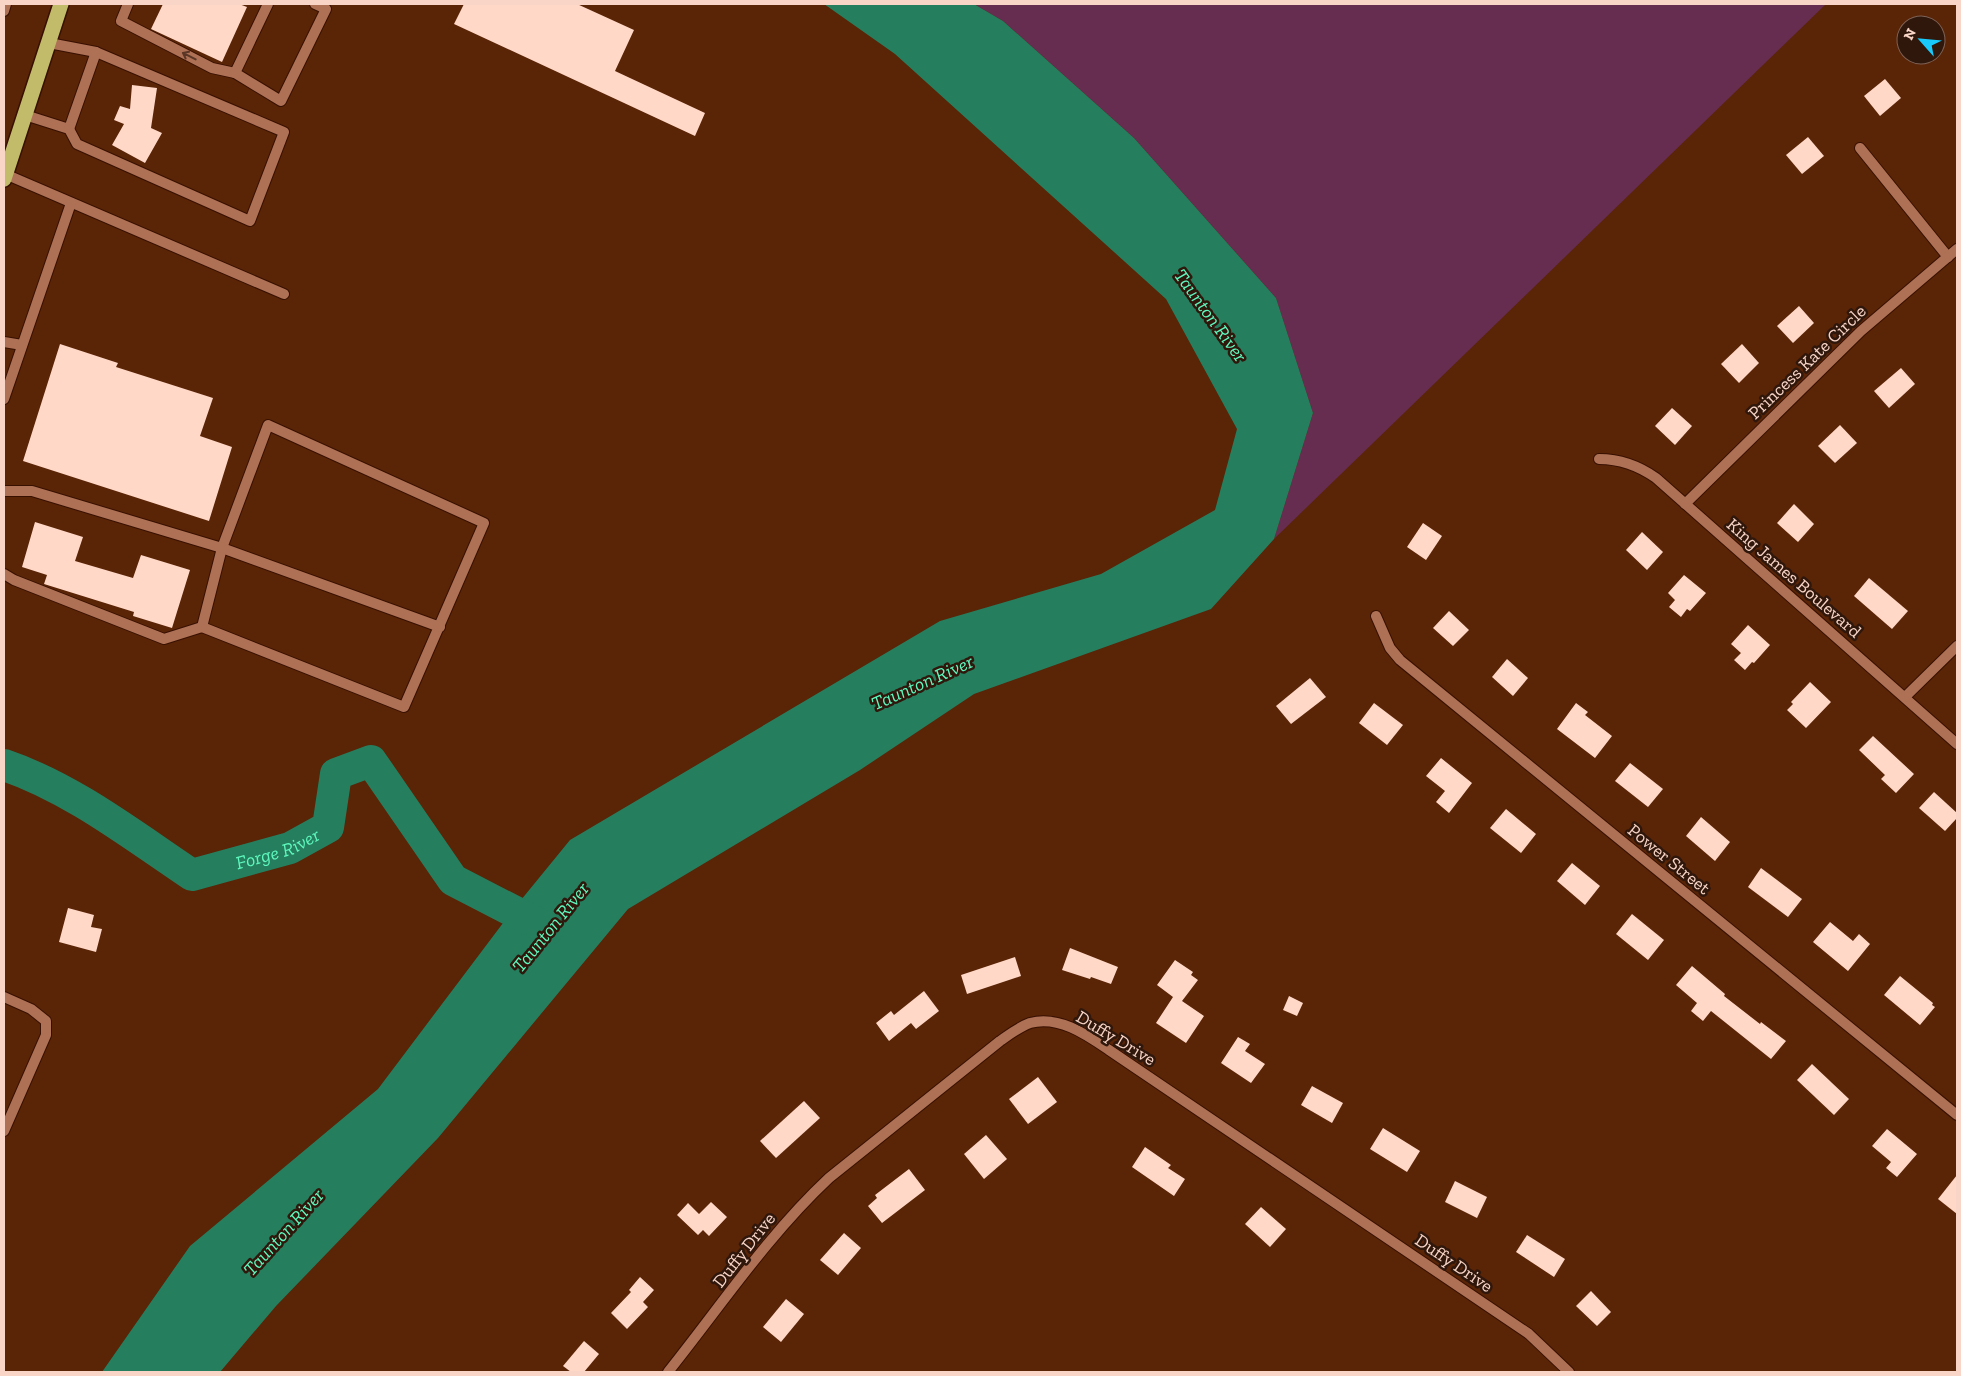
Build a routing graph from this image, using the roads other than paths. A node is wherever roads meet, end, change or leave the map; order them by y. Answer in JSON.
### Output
{"nodes":[{"id":1,"x":6,"y":4,"type":"edge"},
{"id":2,"x":61,"y":4,"type":"edge"},
{"id":3,"x":128,"y":4,"type":"edge"},
{"id":4,"x":268,"y":4,"type":"edge"},
{"id":5,"x":315,"y":4,"type":"edge"},
{"id":6,"x":4,"y":11,"type":"edge"},
{"id":7,"x":48,"y":43,"type":"junction"},
{"id":8,"x":96,"y":52,"type":"junction"},
{"id":9,"x":235,"y":73,"type":"junction"},
{"id":10,"x":25,"y":116,"type":"junction"},
{"id":11,"x":69,"y":129,"type":"junction"},
{"id":12,"x":1860,"y":148,"type":"dead end"},
{"id":13,"x":5,"y":176,"type":"edge"},
{"id":14,"x":71,"y":203,"type":"junction"},
{"id":15,"x":1957,"y":249,"type":"edge"},
{"id":16,"x":1948,"y":257,"type":"junction"},
{"id":17,"x":284,"y":294,"type":"dead end"},
{"id":18,"x":4,"y":342,"type":"edge"},
{"id":19,"x":22,"y":344,"type":"junction"},
{"id":20,"x":4,"y":399,"type":"edge"},
{"id":21,"x":1599,"y":459,"type":"dead end"},
{"id":22,"x":4,"y":491,"type":"edge"},
{"id":23,"x":1685,"y":504,"type":"junction"},
{"id":24,"x":222,"y":548,"type":"junction"},
{"id":25,"x":4,"y":574,"type":"edge"},
{"id":26,"x":1376,"y":616,"type":"dead end"},
{"id":27,"x":202,"y":626,"type":"junction"},
{"id":28,"x":440,"y":627,"type":"junction"},
{"id":29,"x":1957,"y":646,"type":"edge"},
{"id":30,"x":1904,"y":697,"type":"junction"},
{"id":31,"x":1957,"y":744,"type":"edge"},
{"id":32,"x":4,"y":996,"type":"edge"},
{"id":33,"x":1957,"y":1115,"type":"edge"},
{"id":34,"x":4,"y":1131,"type":"edge"},
{"id":35,"x":668,"y":1372,"type":"edge"},
{"id":36,"x":1569,"y":1372,"type":"edge"}],
"edges":[{"from":1,"to":6,"type":"street"},
{"from":2,"to":7,"type":"highway"},
{"from":9,"to":3,"type":"street","one_way":true},
{"from":4,"to":9,"type":"street"},
{"from":5,"to":9,"type":"street"},
{"from":7,"to":8,"type":"street"},
{"from":7,"to":10,"type":"highway"},
{"from":8,"to":11,"type":"street"},
{"from":8,"to":11,"type":"street"},
{"from":10,"to":11,"type":"street"},
{"from":10,"to":13,"type":"highway"},
{"from":12,"to":16,"type":"street"},
{"from":13,"to":14,"type":"street"},
{"from":14,"to":17,"type":"street"},
{"from":14,"to":19,"type":"street"},
{"from":15,"to":16,"type":"street","name":"Princess Kate Circle"},
{"from":16,"to":23,"type":"street","name":"Princess Kate Circle"},
{"from":18,"to":19,"type":"street"},
{"from":19,"to":20,"type":"street"},
{"from":21,"to":23,"type":"street","name":"King James Boulevard"},
{"from":22,"to":24,"type":"street"},
{"from":23,"to":30,"type":"street","name":"King James Boulevard"},
{"from":24,"to":27,"type":"street"},
{"from":24,"to":28,"type":"street"},
{"from":24,"to":28,"type":"street"},
{"from":25,"to":27,"type":"street"},
{"from":26,"to":33,"type":"street","name":"Power Street"},
{"from":27,"to":28,"type":"street"},
{"from":29,"to":30,"type":"street"},
{"from":30,"to":31,"type":"street","name":"King James Boulevard"},
{"from":32,"to":34,"type":"street"},
{"from":35,"to":36,"type":"street","name":"Duffy Drive"}]}
